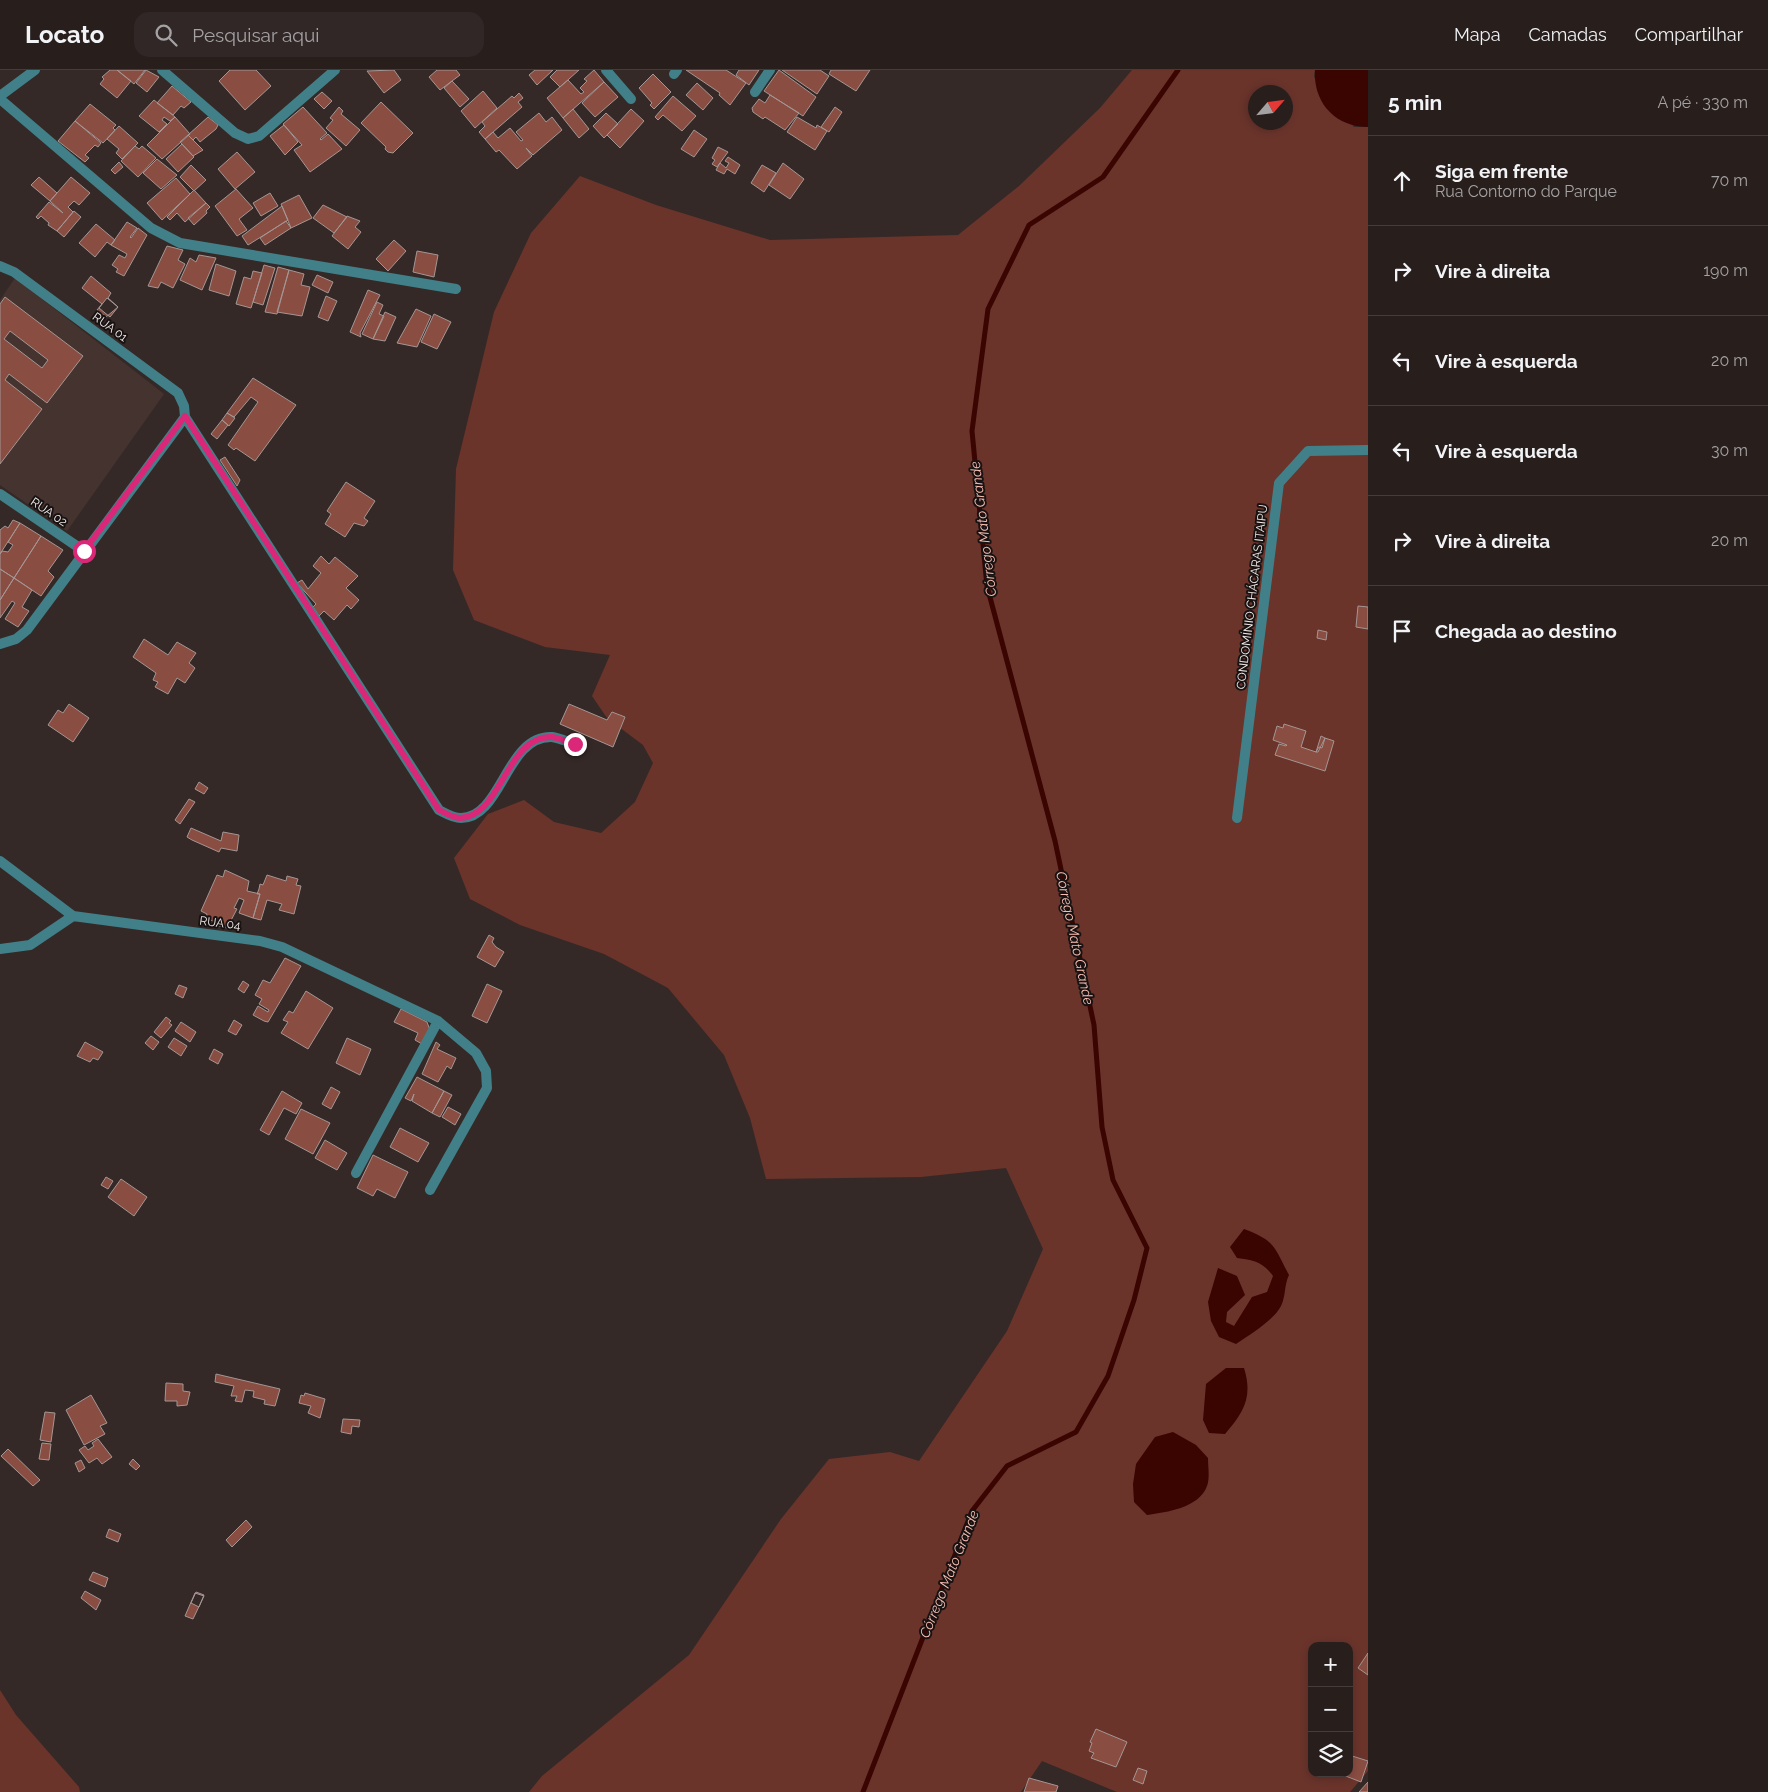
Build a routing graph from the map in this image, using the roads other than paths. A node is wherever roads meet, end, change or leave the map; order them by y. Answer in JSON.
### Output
{"nodes":[{"id":1,"x":35,"y":70,"type":"edge"},
{"id":2,"x":162,"y":70,"type":"edge"},
{"id":3,"x":335,"y":70,"type":"edge"},
{"id":4,"x":606,"y":70,"type":"edge"},
{"id":5,"x":770,"y":70,"type":"edge"},
{"id":6,"x":755,"y":92,"type":"dead end"},
{"id":7,"x":0,"y":97,"type":"edge"},
{"id":8,"x":631,"y":100,"type":"dead end"},
{"id":9,"x":2,"y":269,"type":"edge"},
{"id":10,"x":456,"y":289,"type":"dead end"},
{"id":11,"x":185,"y":416,"type":"junction"},
{"id":12,"x":1368,"y":450,"type":"edge"},
{"id":13,"x":0,"y":494,"type":"edge"},
{"id":14,"x":84,"y":551,"type":"junction"},
{"id":15,"x":0,"y":644,"type":"edge"},
{"id":16,"x":575,"y":744,"type":"dead end"},
{"id":17,"x":1237,"y":818,"type":"dead end"},
{"id":18,"x":0,"y":861,"type":"edge"},
{"id":19,"x":73,"y":916,"type":"junction"},
{"id":20,"x":0,"y":949,"type":"edge"},
{"id":21,"x":438,"y":1021,"type":"junction"},
{"id":22,"x":356,"y":1174,"type":"dead end"},
{"id":23,"x":430,"y":1190,"type":"dead end"}],
"edges":[{"from":1,"to":7,"type":"street"},
{"from":2,"to":3,"type":"street"},
{"from":4,"to":8,"type":"street"},
{"from":5,"to":6,"type":"street"},
{"from":7,"to":10,"type":"street"},
{"from":9,"to":11,"type":"street","name":"RUA 01"},
{"from":11,"to":14,"type":"street"},
{"from":11,"to":16,"type":"street","name":"RUA 01"},
{"from":12,"to":17,"type":"street","name":"CONDOMÍNIO CHÁCARAS ITAIPU"},
{"from":13,"to":14,"type":"street","name":"RUA 02"},
{"from":14,"to":15,"type":"street"},
{"from":18,"to":19,"type":"street","name":"RUA 04"},
{"from":19,"to":20,"type":"street"},
{"from":19,"to":21,"type":"street","name":"RUA 04"},
{"from":21,"to":22,"type":"street"},
{"from":21,"to":23,"type":"street","name":"RUA 04"}]}
